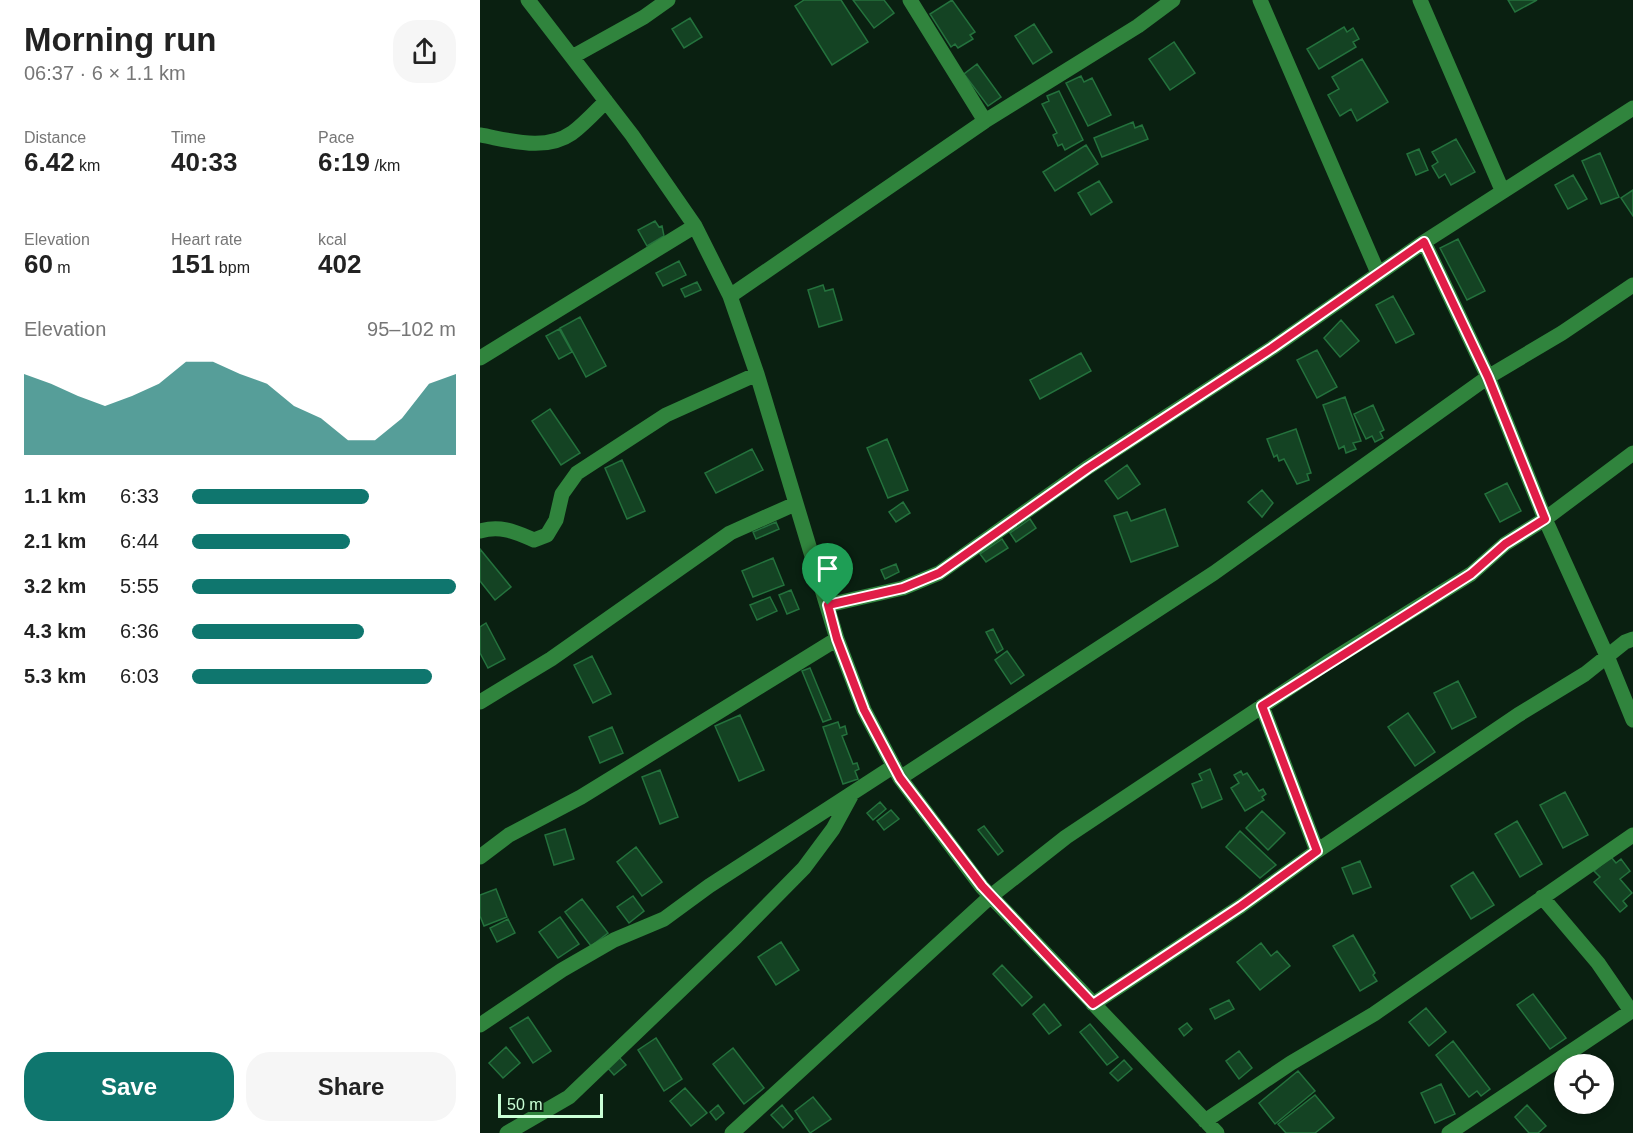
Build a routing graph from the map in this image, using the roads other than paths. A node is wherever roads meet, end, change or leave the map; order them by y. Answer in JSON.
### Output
{"nodes":[{"id":1,"x":528,"y":0,"type":"edge"},
{"id":2,"x":668,"y":0,"type":"edge"},
{"id":3,"x":910,"y":0,"type":"edge"},
{"id":4,"x":1173,"y":0,"type":"edge"},
{"id":5,"x":1260,"y":0,"type":"edge"},
{"id":6,"x":1420,"y":0,"type":"edge"},
{"id":7,"x":572,"y":57,"type":"junction"},
{"id":8,"x":606,"y":102,"type":"junction"},
{"id":9,"x":1633,"y":108,"type":"edge"},
{"id":10,"x":986,"y":121,"type":"junction"},
{"id":11,"x":480,"y":135,"type":"edge"},
{"id":12,"x":1502,"y":190,"type":"junction"},
{"id":13,"x":694,"y":226,"type":"junction"},
{"id":14,"x":1424,"y":242,"type":"junction"},
{"id":15,"x":1378,"y":273,"type":"junction"},
{"id":16,"x":1633,"y":285,"type":"edge"},
{"id":17,"x":730,"y":296,"type":"junction"},
{"id":18,"x":480,"y":358,"type":"edge"},
{"id":19,"x":757,"y":375,"type":"junction"},
{"id":20,"x":1488,"y":377,"type":"junction"},
{"id":21,"x":1633,"y":453,"type":"edge"},
{"id":22,"x":795,"y":504,"type":"junction"},
{"id":23,"x":1545,"y":519,"type":"junction"},
{"id":24,"x":480,"y":531,"type":"edge"},
{"id":25,"x":828,"y":605,"type":"junction"},
{"id":26,"x":837,"y":639,"type":"junction"},
{"id":27,"x":1633,"y":639,"type":"edge"},
{"id":28,"x":1607,"y":656,"type":"junction"},
{"id":29,"x":480,"y":702,"type":"edge"},
{"id":30,"x":1262,"y":706,"type":"junction"},
{"id":31,"x":1633,"y":720,"type":"edge"},
{"id":32,"x":897,"y":772,"type":"junction"},
{"id":33,"x":852,"y":794,"type":"junction"},
{"id":34,"x":1633,"y":835,"type":"edge"},
{"id":35,"x":1317,"y":851,"type":"junction"},
{"id":36,"x":480,"y":857,"type":"edge"},
{"id":37,"x":991,"y":896,"type":"junction"},
{"id":38,"x":1542,"y":897,"type":"junction"},
{"id":39,"x":1093,"y":1004,"type":"junction"},
{"id":40,"x":1632,"y":1011,"type":"edge"},
{"id":41,"x":480,"y":1025,"type":"edge"},
{"id":42,"x":1205,"y":1121,"type":"junction"},
{"id":43,"x":507,"y":1133,"type":"edge"},
{"id":44,"x":732,"y":1133,"type":"edge"},
{"id":45,"x":1217,"y":1133,"type":"edge"},
{"id":46,"x":1449,"y":1133,"type":"edge"}],
"edges":[{"from":1,"to":7,"type":"street"},
{"from":2,"to":7,"type":"street"},
{"from":3,"to":10,"type":"street"},
{"from":4,"to":10,"type":"street"},
{"from":5,"to":15,"type":"street"},
{"from":6,"to":12,"type":"street"},
{"from":7,"to":8,"type":"street"},
{"from":8,"to":11,"type":"street"},
{"from":8,"to":13,"type":"street"},
{"from":9,"to":12,"type":"street"},
{"from":10,"to":17,"type":"street"},
{"from":12,"to":14,"type":"street"},
{"from":13,"to":17,"type":"street"},
{"from":13,"to":18,"type":"street"},
{"from":14,"to":15,"type":"street"},
{"from":14,"to":20,"type":"street"},
{"from":15,"to":25,"type":"street"},
{"from":16,"to":20,"type":"street"},
{"from":17,"to":19,"type":"street"},
{"from":19,"to":22,"type":"street"},
{"from":19,"to":24,"type":"street"},
{"from":20,"to":23,"type":"street"},
{"from":20,"to":32,"type":"street"},
{"from":21,"to":23,"type":"street"},
{"from":22,"to":25,"type":"street"},
{"from":22,"to":29,"type":"street"},
{"from":23,"to":28,"type":"street"},
{"from":23,"to":30,"type":"street"},
{"from":25,"to":26,"type":"street"},
{"from":26,"to":32,"type":"street"},
{"from":26,"to":36,"type":"street"},
{"from":27,"to":28,"type":"street"},
{"from":28,"to":31,"type":"street"},
{"from":28,"to":35,"type":"street"},
{"from":30,"to":35,"type":"street"},
{"from":30,"to":37,"type":"street"},
{"from":32,"to":33,"type":"street"},
{"from":32,"to":37,"type":"street"},
{"from":33,"to":41,"type":"street"},
{"from":33,"to":43,"type":"street"},
{"from":34,"to":38,"type":"street"},
{"from":35,"to":39,"type":"street"},
{"from":37,"to":39,"type":"street"},
{"from":37,"to":44,"type":"street"},
{"from":38,"to":40,"type":"street"},
{"from":38,"to":42,"type":"street"},
{"from":39,"to":42,"type":"street"},
{"from":40,"to":46,"type":"street"},
{"from":42,"to":45,"type":"street"}]}
